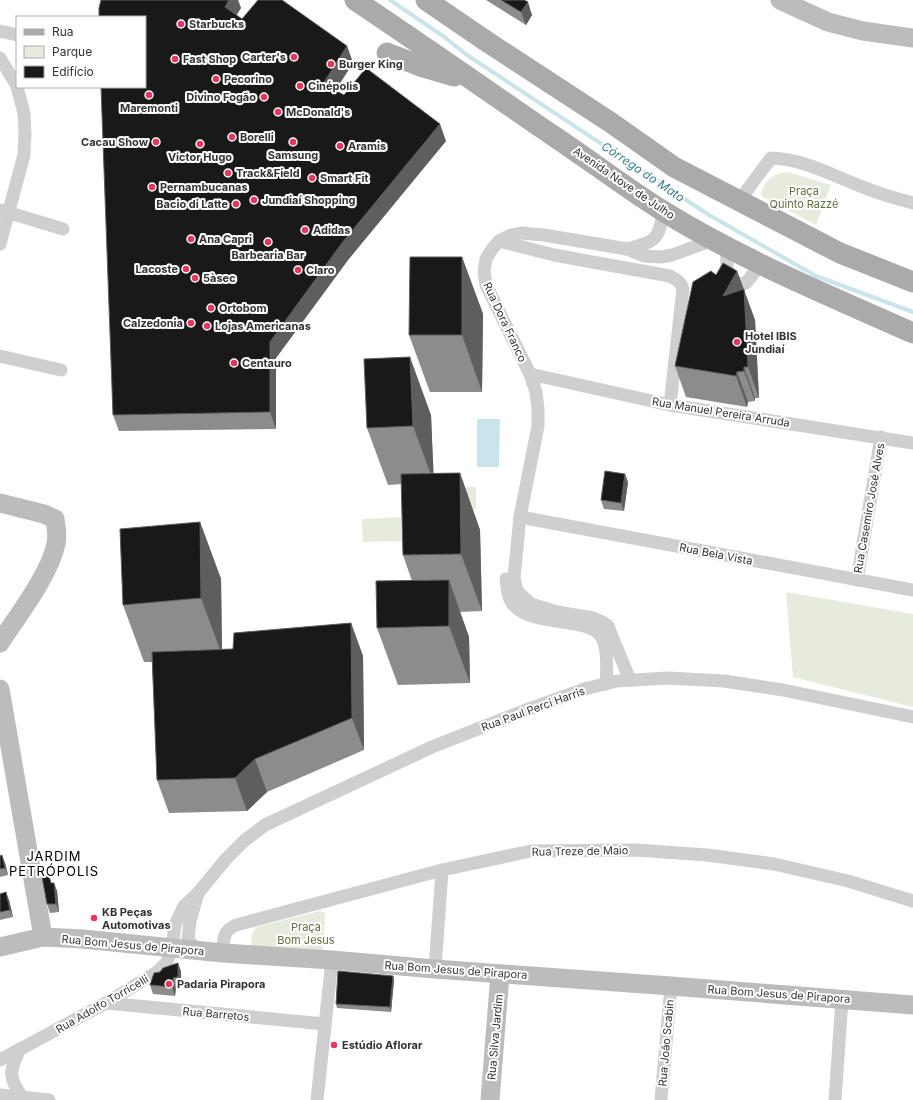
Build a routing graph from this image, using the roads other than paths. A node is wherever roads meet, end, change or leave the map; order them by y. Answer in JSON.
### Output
{"nodes":[{"id":1,"x":355,"y":0,"type":"edge"},
{"id":2,"x":426,"y":0,"type":"edge"},
{"id":3,"x":787,"y":2,"type":"edge"},
{"id":4,"x":0,"y":31,"type":"edge"},
{"id":5,"x":16,"y":35,"type":"edge"},
{"id":6,"x":913,"y":38,"type":"edge"},
{"id":7,"x":387,"y":53,"type":"dead end"},
{"id":8,"x":0,"y":58,"type":"edge"},
{"id":9,"x":472,"y":81,"type":"junction"},
{"id":10,"x":16,"y":84,"type":"edge"},
{"id":11,"x":18,"y":88,"type":"edge"},
{"id":12,"x":739,"y":201,"type":"junction"},
{"id":13,"x":913,"y":203,"type":"edge"},
{"id":14,"x":4,"y":211,"type":"edge"},
{"id":15,"x":664,"y":211,"type":"junction"},
{"id":16,"x":63,"y":229,"type":"dead end"},
{"id":17,"x":499,"y":241,"type":"junction"},
{"id":18,"x":720,"y":243,"type":"junction"},
{"id":19,"x":0,"y":244,"type":"edge"},
{"id":20,"x":627,"y":249,"type":"junction"},
{"id":21,"x":761,"y":264,"type":"junction"},
{"id":22,"x":913,"y":282,"type":"edge"},
{"id":23,"x":913,"y":333,"type":"edge"},
{"id":24,"x":0,"y":356,"type":"edge"},
{"id":25,"x":61,"y":370,"type":"dead end"},
{"id":26,"x":530,"y":374,"type":"junction"},
{"id":27,"x":670,"y":405,"type":"junction"},
{"id":28,"x":881,"y":437,"type":"junction"},
{"id":29,"x":913,"y":443,"type":"edge"},
{"id":30,"x":0,"y":503,"type":"edge"},
{"id":31,"x":520,"y":517,"type":"junction"},
{"id":32,"x":857,"y":580,"type":"junction"},
{"id":33,"x":913,"y":590,"type":"edge"},
{"id":34,"x":0,"y":643,"type":"edge"},
{"id":35,"x":630,"y":680,"type":"junction"},
{"id":36,"x":606,"y":684,"type":"junction"},
{"id":37,"x":0,"y":689,"type":"edge"},
{"id":38,"x":913,"y":717,"type":"edge"},
{"id":39,"x":442,"y":870,"type":"junction"},
{"id":40,"x":198,"y":893,"type":"junction"},
{"id":41,"x":913,"y":901,"type":"edge"},
{"id":42,"x":43,"y":937,"type":"junction"},
{"id":43,"x":0,"y":947,"type":"edge"},
{"id":44,"x":172,"y":948,"type":"junction"},
{"id":45,"x":196,"y":950,"type":"junction"},
{"id":46,"x":223,"y":953,"type":"junction"},
{"id":47,"x":332,"y":960,"type":"junction"},
{"id":48,"x":435,"y":969,"type":"junction"},
{"id":49,"x":500,"y":974,"type":"junction"},
{"id":50,"x":671,"y":986,"type":"junction"},
{"id":51,"x":842,"y":999,"type":"junction"},
{"id":52,"x":106,"y":1003,"type":"junction"},
{"id":53,"x":913,"y":1005,"type":"edge"},
{"id":54,"x":325,"y":1024,"type":"junction"},
{"id":55,"x":20,"y":1049,"type":"junction"},
{"id":56,"x":0,"y":1060,"type":"edge"},
{"id":57,"x":0,"y":1095,"type":"edge"},
{"id":58,"x":23,"y":1098,"type":"junction"},
{"id":59,"x":49,"y":1100,"type":"edge"},
{"id":60,"x":317,"y":1100,"type":"edge"},
{"id":61,"x":490,"y":1100,"type":"edge"},
{"id":62,"x":661,"y":1100,"type":"edge"},
{"id":63,"x":835,"y":1100,"type":"edge"}],
"edges":[{"from":1,"to":9,"type":"main road","name":"Avenida Nove de Julho"},
{"from":2,"to":12,"type":"main road"},
{"from":3,"to":6,"type":"street"},
{"from":4,"to":5,"type":"street"},
{"from":7,"to":9,"type":"main road"},
{"from":8,"to":10,"type":"street"},
{"from":9,"to":15,"type":"main road","name":"Avenida Nove de Julho"},
{"from":11,"to":14,"type":"street"},
{"from":12,"to":13,"type":"street"},
{"from":12,"to":22,"type":"main road"},
{"from":14,"to":16,"type":"street"},
{"from":14,"to":19,"type":"street"},
{"from":15,"to":18,"type":"main road","name":"Avenida Nove de Julho"},
{"from":15,"to":20,"type":"street"},
{"from":17,"to":20,"type":"street"},
{"from":17,"to":26,"type":"street","name":"Rua Dora Franco"},
{"from":17,"to":27,"type":"street"},
{"from":18,"to":20,"type":"street"},
{"from":18,"to":21,"type":"main road","name":"Avenida Nove de Julho"},
{"from":18,"to":21,"type":"street"},
{"from":21,"to":23,"type":"main road","name":"Avenida Nove de Julho"},
{"from":24,"to":25,"type":"street"},
{"from":26,"to":27,"type":"street","name":"Rua Manuel Pereira Arruda"},
{"from":26,"to":31,"type":"street","name":"Rua Dora Franco"},
{"from":27,"to":28,"type":"street","name":"Rua Manuel Pereira Arruda"},
{"from":28,"to":29,"type":"street","name":"Rua Manuel Pereira Arruda"},
{"from":28,"to":32,"type":"street","name":"Rua Casemiro José Alves"},
{"from":30,"to":34,"type":"street"},
{"from":31,"to":32,"type":"street","name":"Rua Bela Vista"},
{"from":31,"to":35,"type":"street","name":"Rua Dora Franco"},
{"from":31,"to":36,"type":"street","name":"Rua Dora Franco"},
{"from":32,"to":33,"type":"street","name":"Rua Bela Vista"},
{"from":35,"to":36,"type":"street","name":"Rua Paul Perci Harris"},
{"from":35,"to":38,"type":"street","name":"Rua Paul Perci Harris"},
{"from":36,"to":40,"type":"street","name":"Rua Paul Perci Harris"},
{"from":37,"to":42,"type":"street"},
{"from":39,"to":41,"type":"street","name":"Rua Treze de Maio"},
{"from":39,"to":46,"type":"street","name":"Rua Treze de Maio"},
{"from":39,"to":48,"type":"street"},
{"from":40,"to":44,"type":"street","name":"Rua Paul Perci Harris"},
{"from":40,"to":45,"type":"street","name":"Rua Paul Perci Harris"},
{"from":42,"to":43,"type":"street","name":"Rua Bom Jesus de Pirapora"},
{"from":42,"to":44,"type":"street","name":"Rua Bom Jesus de Pirapora"},
{"from":44,"to":45,"type":"street","name":"Rua Bom Jesus de Pirapora"},
{"from":44,"to":52,"type":"street","name":"Rua Adolfo Torricelli"},
{"from":45,"to":46,"type":"street","name":"Rua Bom Jesus de Pirapora"},
{"from":46,"to":47,"type":"street","name":"Rua Bom Jesus de Pirapora"},
{"from":47,"to":48,"type":"street","name":"Rua Bom Jesus de Pirapora"},
{"from":47,"to":54,"type":"street"},
{"from":48,"to":49,"type":"street","name":"Rua Bom Jesus de Pirapora"},
{"from":49,"to":50,"type":"street","name":"Rua Bom Jesus de Pirapora"},
{"from":49,"to":61,"type":"street","name":"Rua Silva Jardim"},
{"from":50,"to":51,"type":"street","name":"Rua Bom Jesus de Pirapora"},
{"from":50,"to":62,"type":"street","name":"Rua João Scabin"},
{"from":51,"to":53,"type":"street","name":"Rua Bom Jesus de Pirapora"},
{"from":51,"to":63,"type":"street"},
{"from":52,"to":54,"type":"street","name":"Rua Barretos"},
{"from":52,"to":55,"type":"street","name":"Rua Adolfo Torricelli"},
{"from":54,"to":60,"type":"street"},
{"from":55,"to":56,"type":"street","name":"Rua Adolfo Torricelli"},
{"from":55,"to":58,"type":"street"},
{"from":57,"to":58,"type":"street"},
{"from":58,"to":59,"type":"street"}]}
